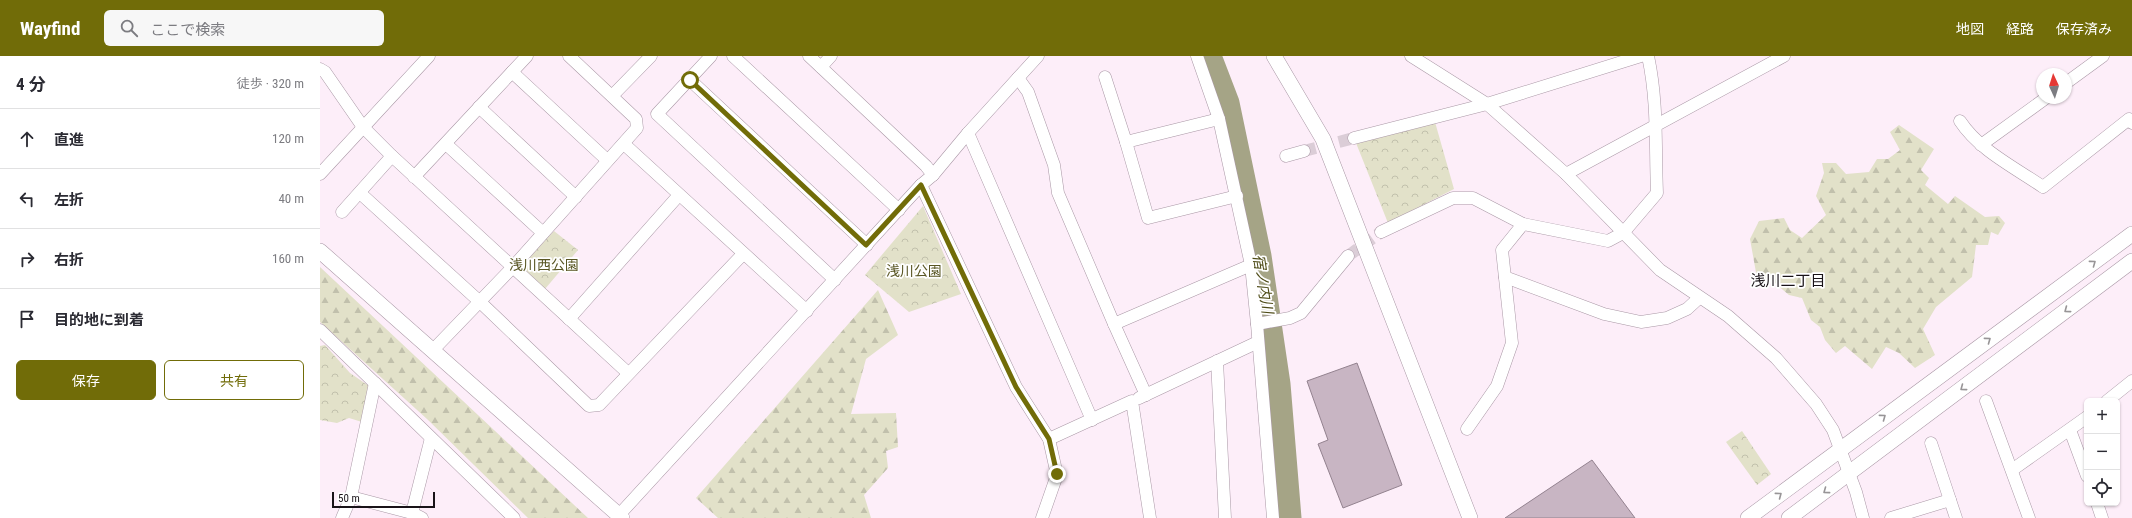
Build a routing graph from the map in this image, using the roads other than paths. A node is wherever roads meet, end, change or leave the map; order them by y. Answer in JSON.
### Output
{"nodes":[{"id":1,"x":429,"y":56,"type":"edge"},
{"id":2,"x":528,"y":56,"type":"edge"},
{"id":3,"x":569,"y":56,"type":"edge"},
{"id":4,"x":652,"y":56,"type":"edge"},
{"id":5,"x":711,"y":56,"type":"edge"},
{"id":6,"x":733,"y":56,"type":"edge"},
{"id":7,"x":809,"y":56,"type":"edge"},
{"id":8,"x":831,"y":56,"type":"edge"},
{"id":9,"x":1038,"y":56,"type":"edge"},
{"id":10,"x":1197,"y":56,"type":"edge"},
{"id":11,"x":1274,"y":56,"type":"edge"},
{"id":12,"x":1411,"y":56,"type":"edge"},
{"id":13,"x":1641,"y":56,"type":"edge"},
{"id":14,"x":1648,"y":56,"type":"edge"},
{"id":15,"x":1784,"y":56,"type":"edge"},
{"id":16,"x":2103,"y":56,"type":"edge"},
{"id":17,"x":821,"y":67,"type":"junction"},
{"id":18,"x":320,"y":69,"type":"edge"},
{"id":19,"x":512,"y":72,"type":"junction"},
{"id":20,"x":1105,"y":77,"type":"dead end"},
{"id":21,"x":1018,"y":78,"type":"junction"},
{"id":22,"x":2072,"y":79,"type":"edge"},
{"id":23,"x":690,"y":80,"type":"junction"},
{"id":24,"x":612,"y":96,"type":"junction"},
{"id":25,"x":1487,"y":104,"type":"junction"},
{"id":26,"x":2038,"y":104,"type":"edge"},
{"id":27,"x":479,"y":107,"type":"junction"},
{"id":28,"x":1219,"y":119,"type":"junction"},
{"id":29,"x":1960,"y":120,"type":"dead end"},
{"id":30,"x":2131,"y":120,"type":"edge"},
{"id":31,"x":1657,"y":123,"type":"junction"},
{"id":32,"x":363,"y":127,"type":"junction"},
{"id":33,"x":968,"y":133,"type":"junction"},
{"id":34,"x":1354,"y":138,"type":"tunnel mouth"},
{"id":35,"x":1126,"y":142,"type":"junction"},
{"id":36,"x":446,"y":144,"type":"junction"},
{"id":37,"x":624,"y":144,"type":"junction"},
{"id":38,"x":1981,"y":145,"type":"junction"},
{"id":39,"x":1304,"y":151,"type":"tunnel mouth"},
{"id":40,"x":392,"y":156,"type":"junction"},
{"id":41,"x":1286,"y":156,"type":"dead end"},
{"id":42,"x":607,"y":160,"type":"junction"},
{"id":43,"x":320,"y":174,"type":"edge"},
{"id":44,"x":1566,"y":174,"type":"junction"},
{"id":45,"x":933,"y":175,"type":"junction"},
{"id":46,"x":414,"y":177,"type":"junction"},
{"id":47,"x":921,"y":185,"type":"junction"},
{"id":48,"x":360,"y":193,"type":"junction"},
{"id":49,"x":679,"y":195,"type":"junction"},
{"id":50,"x":1237,"y":196,"type":"junction"},
{"id":51,"x":576,"y":197,"type":"junction"},
{"id":52,"x":899,"y":210,"type":"junction"},
{"id":53,"x":342,"y":212,"type":"dead end"},
{"id":54,"x":1523,"y":224,"type":"junction"},
{"id":55,"x":1381,"y":232,"type":"tunnel mouth"},
{"id":56,"x":543,"y":233,"type":"junction"},
{"id":57,"x":1623,"y":233,"type":"junction"},
{"id":58,"x":2132,"y":234,"type":"edge"},
{"id":59,"x":866,"y":245,"type":"junction"},
{"id":60,"x":320,"y":251,"type":"edge"},
{"id":61,"x":742,"y":254,"type":"junction"},
{"id":62,"x":1348,"y":256,"type":"tunnel mouth"},
{"id":63,"x":2132,"y":261,"type":"edge"},
{"id":64,"x":1250,"y":265,"type":"junction"},
{"id":65,"x":512,"y":268,"type":"junction"},
{"id":66,"x":1505,"y":277,"type":"junction"},
{"id":67,"x":835,"y":280,"type":"junction"},
{"id":68,"x":1699,"y":298,"type":"junction"},
{"id":69,"x":479,"y":301,"type":"junction"},
{"id":70,"x":807,"y":311,"type":"junction"},
{"id":71,"x":569,"y":319,"type":"junction"},
{"id":72,"x":1261,"y":323,"type":"junction"},
{"id":73,"x":1114,"y":324,"type":"junction"},
{"id":74,"x":320,"y":330,"type":"edge"},
{"id":75,"x":1258,"y":342,"type":"junction"},
{"id":76,"x":433,"y":350,"type":"junction"},
{"id":77,"x":1217,"y":361,"type":"junction"},
{"id":78,"x":628,"y":373,"type":"junction"},
{"id":79,"x":375,"y":383,"type":"junction"},
{"id":80,"x":2131,"y":386,"type":"edge"},
{"id":81,"x":1146,"y":395,"type":"junction"},
{"id":82,"x":2112,"y":398,"type":"edge"},
{"id":83,"x":1132,"y":401,"type":"junction"},
{"id":84,"x":1986,"y":401,"type":"dead end"},
{"id":85,"x":2084,"y":419,"type":"edge"},
{"id":86,"x":1092,"y":420,"type":"junction"},
{"id":87,"x":1467,"y":429,"type":"dead end"},
{"id":88,"x":2070,"y":430,"type":"junction"},
{"id":89,"x":431,"y":438,"type":"junction"},
{"id":90,"x":1049,"y":439,"type":"junction"},
{"id":91,"x":1931,"y":444,"type":"dead end"},
{"id":92,"x":1840,"y":449,"type":"junction"},
{"id":93,"x":2012,"y":470,"type":"junction"},
{"id":94,"x":2085,"y":470,"type":"edge"},
{"id":95,"x":1850,"y":474,"type":"junction"},
{"id":96,"x":350,"y":497,"type":"junction"},
{"id":97,"x":1950,"y":500,"type":"junction"},
{"id":98,"x":2098,"y":506,"type":"edge"},
{"id":99,"x":417,"y":515,"type":"edge"},
{"id":100,"x":620,"y":516,"type":"edge"},
{"id":101,"x":342,"y":518,"type":"edge"},
{"id":102,"x":514,"y":518,"type":"edge"},
{"id":103,"x":1042,"y":518,"type":"edge"},
{"id":104,"x":1150,"y":518,"type":"edge"},
{"id":105,"x":1225,"y":518,"type":"edge"},
{"id":106,"x":1273,"y":518,"type":"edge"},
{"id":107,"x":1470,"y":518,"type":"edge"},
{"id":108,"x":1748,"y":518,"type":"edge"},
{"id":109,"x":1789,"y":518,"type":"edge"},
{"id":110,"x":1863,"y":518,"type":"edge"},
{"id":111,"x":1891,"y":518,"type":"edge"},
{"id":112,"x":1956,"y":518,"type":"edge"},
{"id":113,"x":2029,"y":518,"type":"edge"},
{"id":114,"x":2102,"y":518,"type":"edge"}],
"edges":[{"from":1,"to":32,"type":"street"},
{"from":2,"to":19,"type":"street"},
{"from":3,"to":24,"type":"street"},
{"from":4,"to":24,"type":"street"},
{"from":5,"to":23,"type":"street"},
{"from":6,"to":52,"type":"street"},
{"from":7,"to":17,"type":"street"},
{"from":8,"to":17,"type":"street"},
{"from":9,"to":21,"type":"street"},
{"from":10,"to":28,"type":"street"},
{"from":11,"to":107,"type":"street"},
{"from":12,"to":25,"type":"street"},
{"from":13,"to":25,"type":"street"},
{"from":14,"to":31,"type":"street"},
{"from":15,"to":31,"type":"street"},
{"from":16,"to":22,"type":"street"},
{"from":17,"to":45,"type":"street"},
{"from":18,"to":32,"type":"street"},
{"from":19,"to":27,"type":"street"},
{"from":19,"to":42,"type":"street"},
{"from":20,"to":35,"type":"street"},
{"from":21,"to":33,"type":"street"},
{"from":21,"to":73,"type":"street"},
{"from":23,"to":59,"type":"street"},
{"from":23,"to":67,"type":"street"},
{"from":24,"to":37,"type":"street"},
{"from":25,"to":34,"type":"street"},
{"from":25,"to":44,"type":"street"},
{"from":26,"to":38,"type":"street"},
{"from":27,"to":36,"type":"street"},
{"from":27,"to":51,"type":"street"},
{"from":28,"to":35,"type":"street"},
{"from":28,"to":50,"type":"street"},
{"from":29,"to":38,"type":"street"},
{"from":30,"to":38,"type":"street"},
{"from":31,"to":44,"type":"street"},
{"from":31,"to":57,"type":"street"},
{"from":32,"to":40,"type":"street"},
{"from":32,"to":43,"type":"street"},
{"from":33,"to":45,"type":"street"},
{"from":33,"to":86,"type":"street"},
{"from":35,"to":50,"type":"street"},
{"from":36,"to":46,"type":"street"},
{"from":36,"to":56,"type":"street"},
{"from":37,"to":42,"type":"street"},
{"from":37,"to":49,"type":"street"},
{"from":39,"to":41,"type":"street"},
{"from":40,"to":46,"type":"street"},
{"from":40,"to":48,"type":"street"},
{"from":42,"to":51,"type":"street"},
{"from":44,"to":57,"type":"street"},
{"from":45,"to":47,"type":"street"},
{"from":46,"to":65,"type":"street"},
{"from":47,"to":52,"type":"street"},
{"from":47,"to":90,"type":"street"},
{"from":48,"to":53,"type":"street"},
{"from":48,"to":69,"type":"street"},
{"from":49,"to":61,"type":"street"},
{"from":49,"to":71,"type":"street"},
{"from":50,"to":64,"type":"street"},
{"from":51,"to":56,"type":"street"},
{"from":52,"to":59,"type":"street"},
{"from":54,"to":55,"type":"street"},
{"from":54,"to":57,"type":"street"},
{"from":54,"to":66,"type":"street"},
{"from":56,"to":65,"type":"street"},
{"from":57,"to":68,"type":"street"},
{"from":92,"to":58,"type":"street","one_way":true},
{"from":59,"to":67,"type":"street"},
{"from":60,"to":76,"type":"street"},
{"from":61,"to":70,"type":"street"},
{"from":61,"to":78,"type":"street"},
{"from":62,"to":72,"type":"street"},
{"from":63,"to":95,"type":"street","one_way":true},
{"from":64,"to":72,"type":"street"},
{"from":64,"to":73,"type":"street"},
{"from":65,"to":69,"type":"street"},
{"from":65,"to":71,"type":"street"},
{"from":66,"to":68,"type":"street"},
{"from":66,"to":87,"type":"street"},
{"from":67,"to":70,"type":"street"},
{"from":68,"to":92,"type":"street"},
{"from":69,"to":76,"type":"street"},
{"from":69,"to":78,"type":"street"},
{"from":70,"to":100,"type":"street"},
{"from":71,"to":78,"type":"street"},
{"from":72,"to":75,"type":"street"},
{"from":73,"to":81,"type":"street"},
{"from":74,"to":79,"type":"street"},
{"from":75,"to":77,"type":"street"},
{"from":75,"to":106,"type":"street"},
{"from":76,"to":100,"type":"street"},
{"from":77,"to":81,"type":"street"},
{"from":77,"to":105,"type":"street"},
{"from":79,"to":89,"type":"street"},
{"from":79,"to":96,"type":"street"},
{"from":80,"to":82,"type":"street"},
{"from":81,"to":83,"type":"street"},
{"from":83,"to":86,"type":"street"},
{"from":83,"to":104,"type":"street"},
{"from":84,"to":93,"type":"street"},
{"from":85,"to":88,"type":"street"},
{"from":86,"to":90,"type":"street"},
{"from":88,"to":93,"type":"street"},
{"from":88,"to":94,"type":"street"},
{"from":89,"to":99,"type":"street"},
{"from":89,"to":102,"type":"street"},
{"from":90,"to":103,"type":"street"},
{"from":91,"to":97,"type":"street"},
{"from":92,"to":95,"type":"street"},
{"from":108,"to":92,"type":"street","one_way":true},
{"from":93,"to":113,"type":"street"},
{"from":95,"to":109,"type":"street","one_way":true},
{"from":95,"to":110,"type":"street"},
{"from":96,"to":99,"type":"street"},
{"from":96,"to":101,"type":"street"},
{"from":97,"to":111,"type":"street"},
{"from":97,"to":112,"type":"street"},
{"from":98,"to":114,"type":"street"}]}
